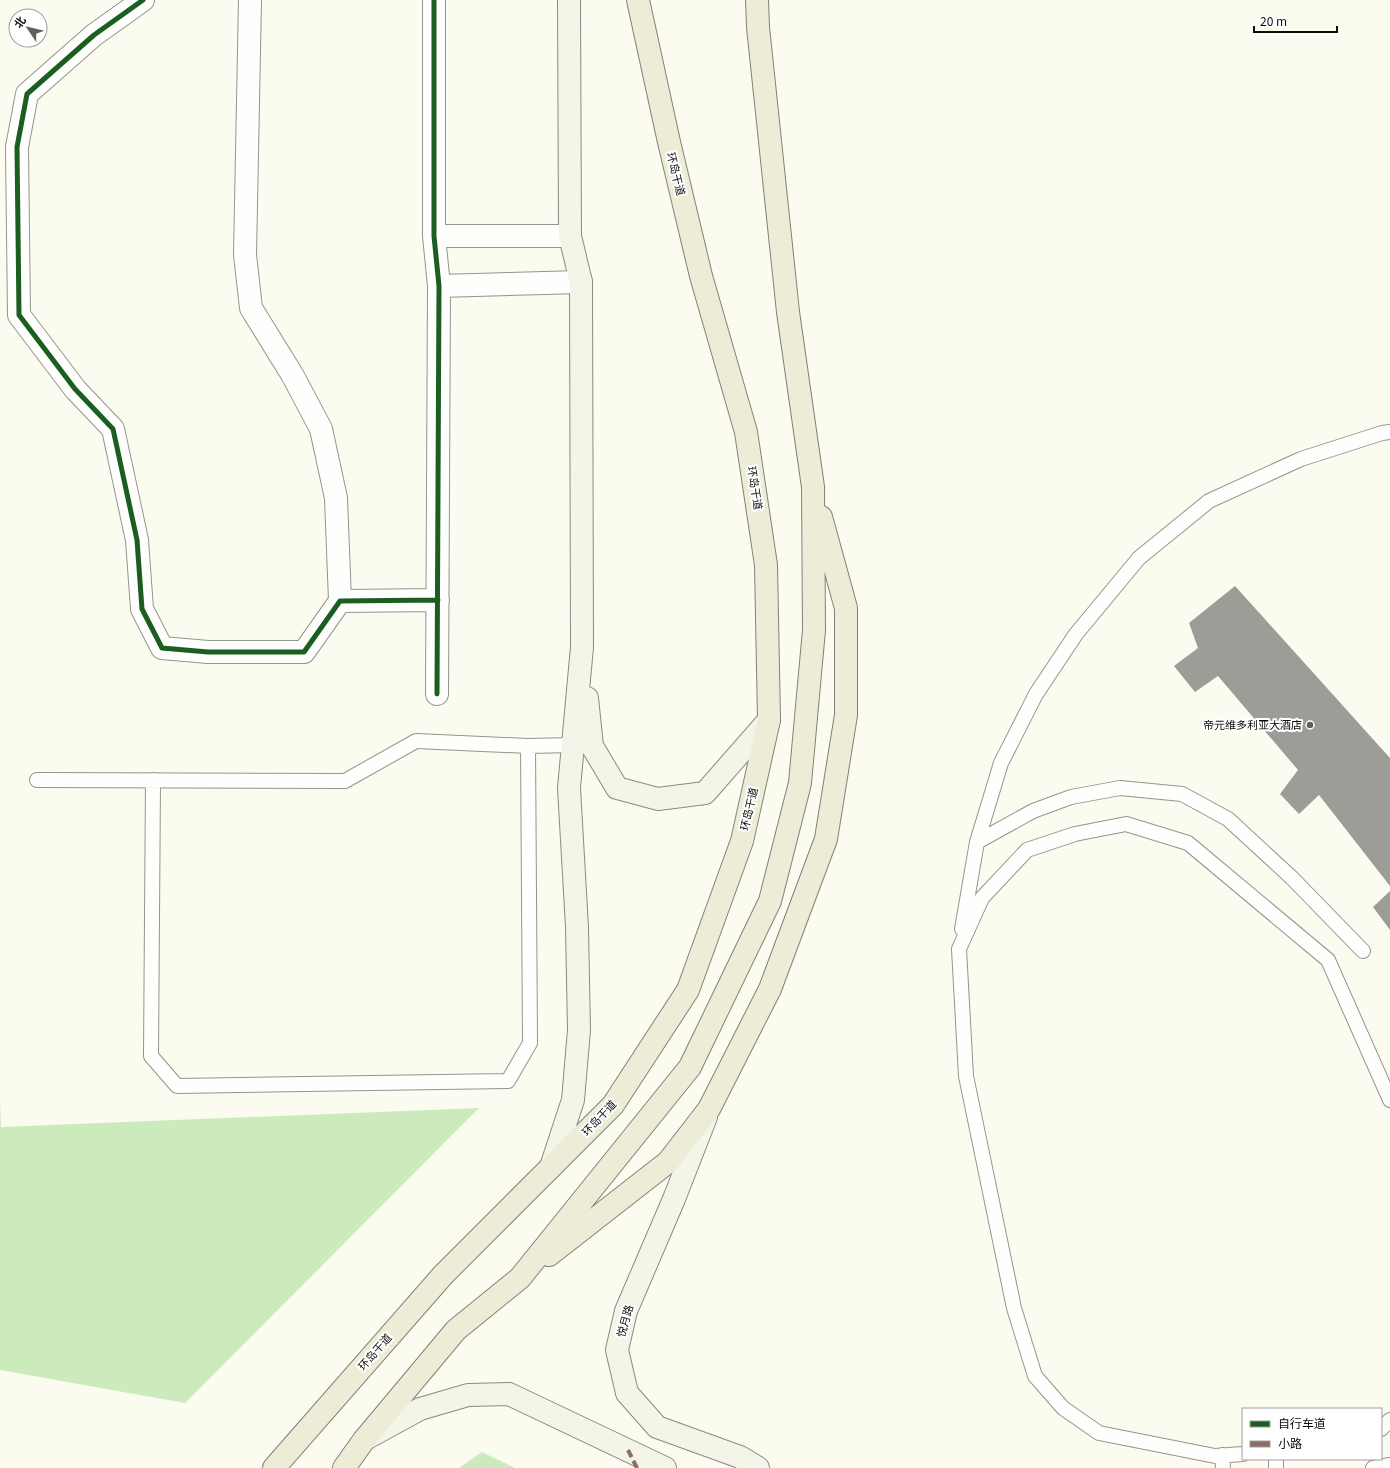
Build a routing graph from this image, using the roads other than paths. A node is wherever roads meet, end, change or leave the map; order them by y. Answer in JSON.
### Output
{"nodes":[{"id":1,"x":143,"y":0,"type":"edge"},
{"id":2,"x":250,"y":0,"type":"edge"},
{"id":3,"x":434,"y":0,"type":"edge"},
{"id":4,"x":569,"y":0,"type":"edge"},
{"id":5,"x":757,"y":0,"type":"edge"},
{"id":6,"x":640,"y":2,"type":"edge"},
{"id":7,"x":434,"y":236,"type":"junction"},
{"id":8,"x":570,"y":236,"type":"junction"},
{"id":9,"x":581,"y":282,"type":"junction"},
{"id":10,"x":439,"y":286,"type":"junction"},
{"id":11,"x":1390,"y":432,"type":"edge"},
{"id":12,"x":813,"y":487,"type":"junction"},
{"id":13,"x":438,"y":600,"type":"junction"},
{"id":14,"x":340,"y":601,"type":"junction"},
{"id":15,"x":582,"y":647,"type":"junction"},
{"id":16,"x":437,"y":694,"type":"dead end"},
{"id":17,"x":769,"y":720,"type":"junction"},
{"id":18,"x":573,"y":745,"type":"junction"},
{"id":19,"x":528,"y":746,"type":"junction"},
{"id":20,"x":37,"y":780,"type":"dead end"},
{"id":21,"x":153,"y":780,"type":"junction"},
{"id":22,"x":977,"y":842,"type":"junction"},
{"id":23,"x":959,"y":950,"type":"junction"},
{"id":24,"x":1363,"y":951,"type":"dead end"},
{"id":25,"x":1390,"y":1100,"type":"edge"},
{"id":26,"x":709,"y":1109,"type":"junction"},
{"id":27,"x":551,"y":1167,"type":"junction"},
{"id":28,"x":520,"y":1278,"type":"junction"},
{"id":29,"x":1390,"y":1420,"type":"edge"},
{"id":30,"x":1382,"y":1429,"type":"edge"},
{"id":31,"x":364,"y":1440,"type":"junction"},
{"id":32,"x":1242,"y":1454,"type":"edge"},
{"id":33,"x":1222,"y":1462,"type":"edge"},
{"id":34,"x":1390,"y":1465,"type":"edge"},
{"id":35,"x":274,"y":1468,"type":"edge"},
{"id":36,"x":344,"y":1468,"type":"edge"},
{"id":37,"x":665,"y":1468,"type":"edge"},
{"id":38,"x":758,"y":1468,"type":"edge"},
{"id":39,"x":1373,"y":1468,"type":"edge"}],
"edges":[{"from":1,"to":14,"type":"street"},
{"from":2,"to":14,"type":"street"},
{"from":3,"to":7,"type":"street"},
{"from":4,"to":8,"type":"main road"},
{"from":5,"to":12,"type":"main road"},
{"from":6,"to":17,"type":"main road","name":"环岛干道"},
{"from":7,"to":8,"type":"street"},
{"from":7,"to":10,"type":"street"},
{"from":8,"to":9,"type":"main road"},
{"from":9,"to":10,"type":"street"},
{"from":9,"to":15,"type":"main road"},
{"from":10,"to":13,"type":"street"},
{"from":11,"to":22,"type":"lane"},
{"from":12,"to":26,"type":"main road"},
{"from":12,"to":28,"type":"main road"},
{"from":13,"to":14,"type":"street"},
{"from":13,"to":16,"type":"street"},
{"from":15,"to":17,"type":"main road"},
{"from":15,"to":18,"type":"main road"},
{"from":17,"to":27,"type":"main road","name":"环岛干道"},
{"from":18,"to":19,"type":"lane"},
{"from":18,"to":27,"type":"main road"},
{"from":19,"to":21,"type":"lane"},
{"from":19,"to":21,"type":"lane"},
{"from":20,"to":21,"type":"lane"},
{"from":22,"to":23,"type":"lane"},
{"from":22,"to":24,"type":"lane"},
{"from":23,"to":25,"type":"lane"},
{"from":23,"to":33,"type":"lane"},
{"from":26,"to":28,"type":"main road"},
{"from":26,"to":38,"type":"main road","name":"悦月路"},
{"from":27,"to":35,"type":"main road","name":"环岛干道"},
{"from":28,"to":31,"type":"main road"},
{"from":29,"to":30,"type":"lane"},
{"from":31,"to":36,"type":"main road"},
{"from":31,"to":37,"type":"main road"},
{"from":32,"to":33,"type":"lane"},
{"from":34,"to":39,"type":"lane"}]}
